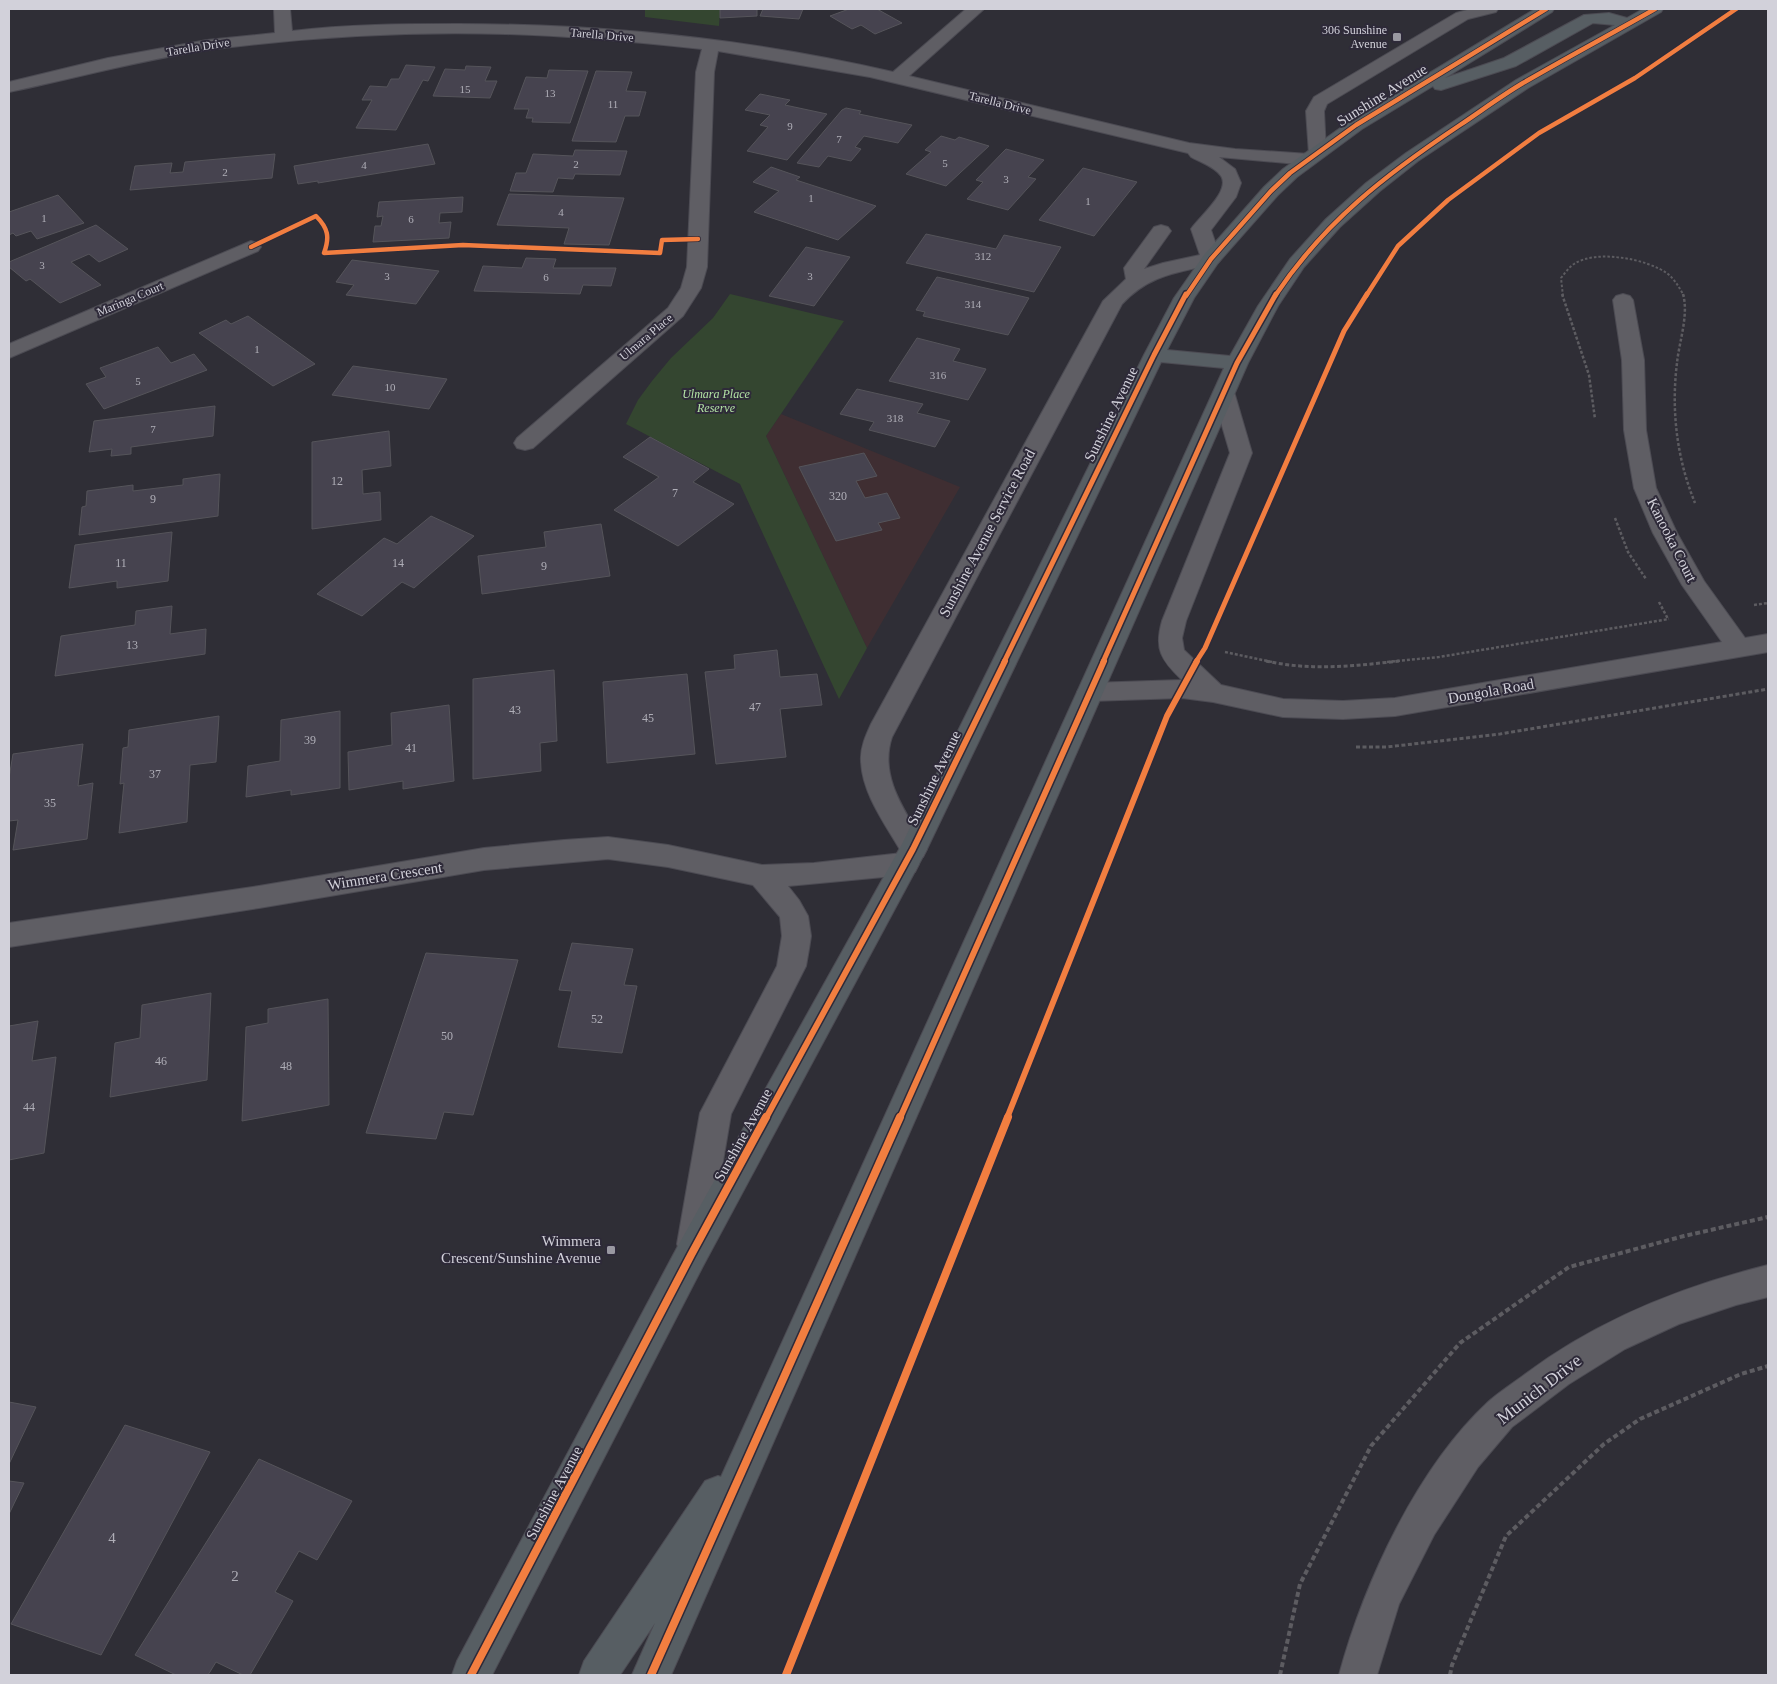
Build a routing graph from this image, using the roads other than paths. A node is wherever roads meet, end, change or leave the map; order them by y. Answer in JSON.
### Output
{"nodes":[{"id":1,"x":282,"y":9,"type":"edge"},
{"id":2,"x":976,"y":9,"type":"edge"},
{"id":3,"x":1490,"y":9,"type":"edge"},
{"id":4,"x":1546,"y":9,"type":"edge"},
{"id":5,"x":1655,"y":9,"type":"edge"},
{"id":6,"x":1628,"y":24,"type":"junction"},
{"id":7,"x":284,"y":35,"type":"junction"},
{"id":8,"x":712,"y":46,"type":"junction"},
{"id":9,"x":896,"y":78,"type":"junction"},
{"id":10,"x":9,"y":87,"type":"edge"},
{"id":11,"x":1399,"y":99,"type":"junction"},
{"id":12,"x":1189,"y":148,"type":"junction"},
{"id":13,"x":1312,"y":155,"type":"junction"},
{"id":14,"x":1161,"y":231,"type":"dead end"},
{"id":15,"x":250,"y":247,"type":"dead end"},
{"id":16,"x":1211,"y":259,"type":"junction"},
{"id":17,"x":1136,"y":280,"type":"junction"},
{"id":18,"x":1623,"y":300,"type":"dead end"},
{"id":19,"x":9,"y":352,"type":"edge"},
{"id":20,"x":1154,"y":355,"type":"junction"},
{"id":21,"x":1237,"y":364,"type":"junction"},
{"id":22,"x":1224,"y":395,"type":"junction"},
{"id":23,"x":525,"y":443,"type":"dead end"},
{"id":24,"x":1768,"y":643,"type":"edge"},
{"id":25,"x":1739,"y":648,"type":"junction"},
{"id":26,"x":1090,"y":692,"type":"junction"},
{"id":27,"x":1213,"y":693,"type":"junction"},
{"id":28,"x":909,"y":857,"type":"junction"},
{"id":29,"x":762,"y":876,"type":"junction"},
{"id":30,"x":9,"y":935,"type":"edge"},
{"id":31,"x":691,"y":1256,"type":"junction"},
{"id":32,"x":1768,"y":1281,"type":"edge"},
{"id":33,"x":763,"y":1425,"type":"junction"},
{"id":34,"x":471,"y":1675,"type":"edge"},
{"id":35,"x":598,"y":1675,"type":"edge"},
{"id":36,"x":651,"y":1675,"type":"edge"},
{"id":37,"x":1358,"y":1675,"type":"edge"}],
"edges":[{"from":1,"to":7,"type":"street"},
{"from":2,"to":9,"type":"street"},
{"from":3,"to":13,"type":"street"},
{"from":4,"to":11,"type":"main road","name":"Sunshine Avenue"},
{"from":5,"to":6,"type":"main road"},
{"from":6,"to":11,"type":"main road"},
{"from":6,"to":21,"type":"main road"},
{"from":7,"to":8,"type":"street","name":"Tarella Drive"},
{"from":7,"to":10,"type":"street","name":"Tarella Drive"},
{"from":8,"to":9,"type":"street","name":"Tarella Drive"},
{"from":8,"to":23,"type":"street","name":"Ulmara Place"},
{"from":9,"to":12,"type":"street","name":"Tarella Drive"},
{"from":11,"to":13,"type":"main road","name":"Sunshine Avenue"},
{"from":12,"to":13,"type":"street","name":"Tarella Drive"},
{"from":12,"to":16,"type":"street","name":"Tarella Drive"},
{"from":13,"to":16,"type":"main road","name":"Sunshine Avenue"},
{"from":14,"to":17,"type":"street"},
{"from":15,"to":19,"type":"street","name":"Maringa Court"},
{"from":16,"to":17,"type":"street","name":"Sunshine Avenue Service Road"},
{"from":16,"to":20,"type":"main road","name":"Sunshine Avenue"},
{"from":17,"to":28,"type":"street","name":"Sunshine Avenue Service Road"},
{"from":18,"to":25,"type":"street","name":"Kanooka Court"},
{"from":20,"to":21,"type":"main road"},
{"from":20,"to":28,"type":"main road","name":"Sunshine Avenue"},
{"from":21,"to":22,"type":"main road"},
{"from":22,"to":26,"type":"main road"},
{"from":22,"to":27,"type":"street","name":"Dongola Road"},
{"from":24,"to":25,"type":"street","name":"Dongola Road"},
{"from":25,"to":27,"type":"street","name":"Dongola Road"},
{"from":26,"to":27,"type":"street","name":"Dongola Road"},
{"from":26,"to":33,"type":"main road"},
{"from":28,"to":29,"type":"street","name":"Wimmera Crescent"},
{"from":28,"to":31,"type":"main road","name":"Sunshine Avenue"},
{"from":29,"to":30,"type":"street","name":"Wimmera Crescent"},
{"from":29,"to":31,"type":"street"},
{"from":31,"to":34,"type":"main road","name":"Sunshine Avenue"},
{"from":32,"to":37,"type":"street","name":"Munich Drive"},
{"from":33,"to":35,"type":"main road"},
{"from":33,"to":36,"type":"main road"}]}
